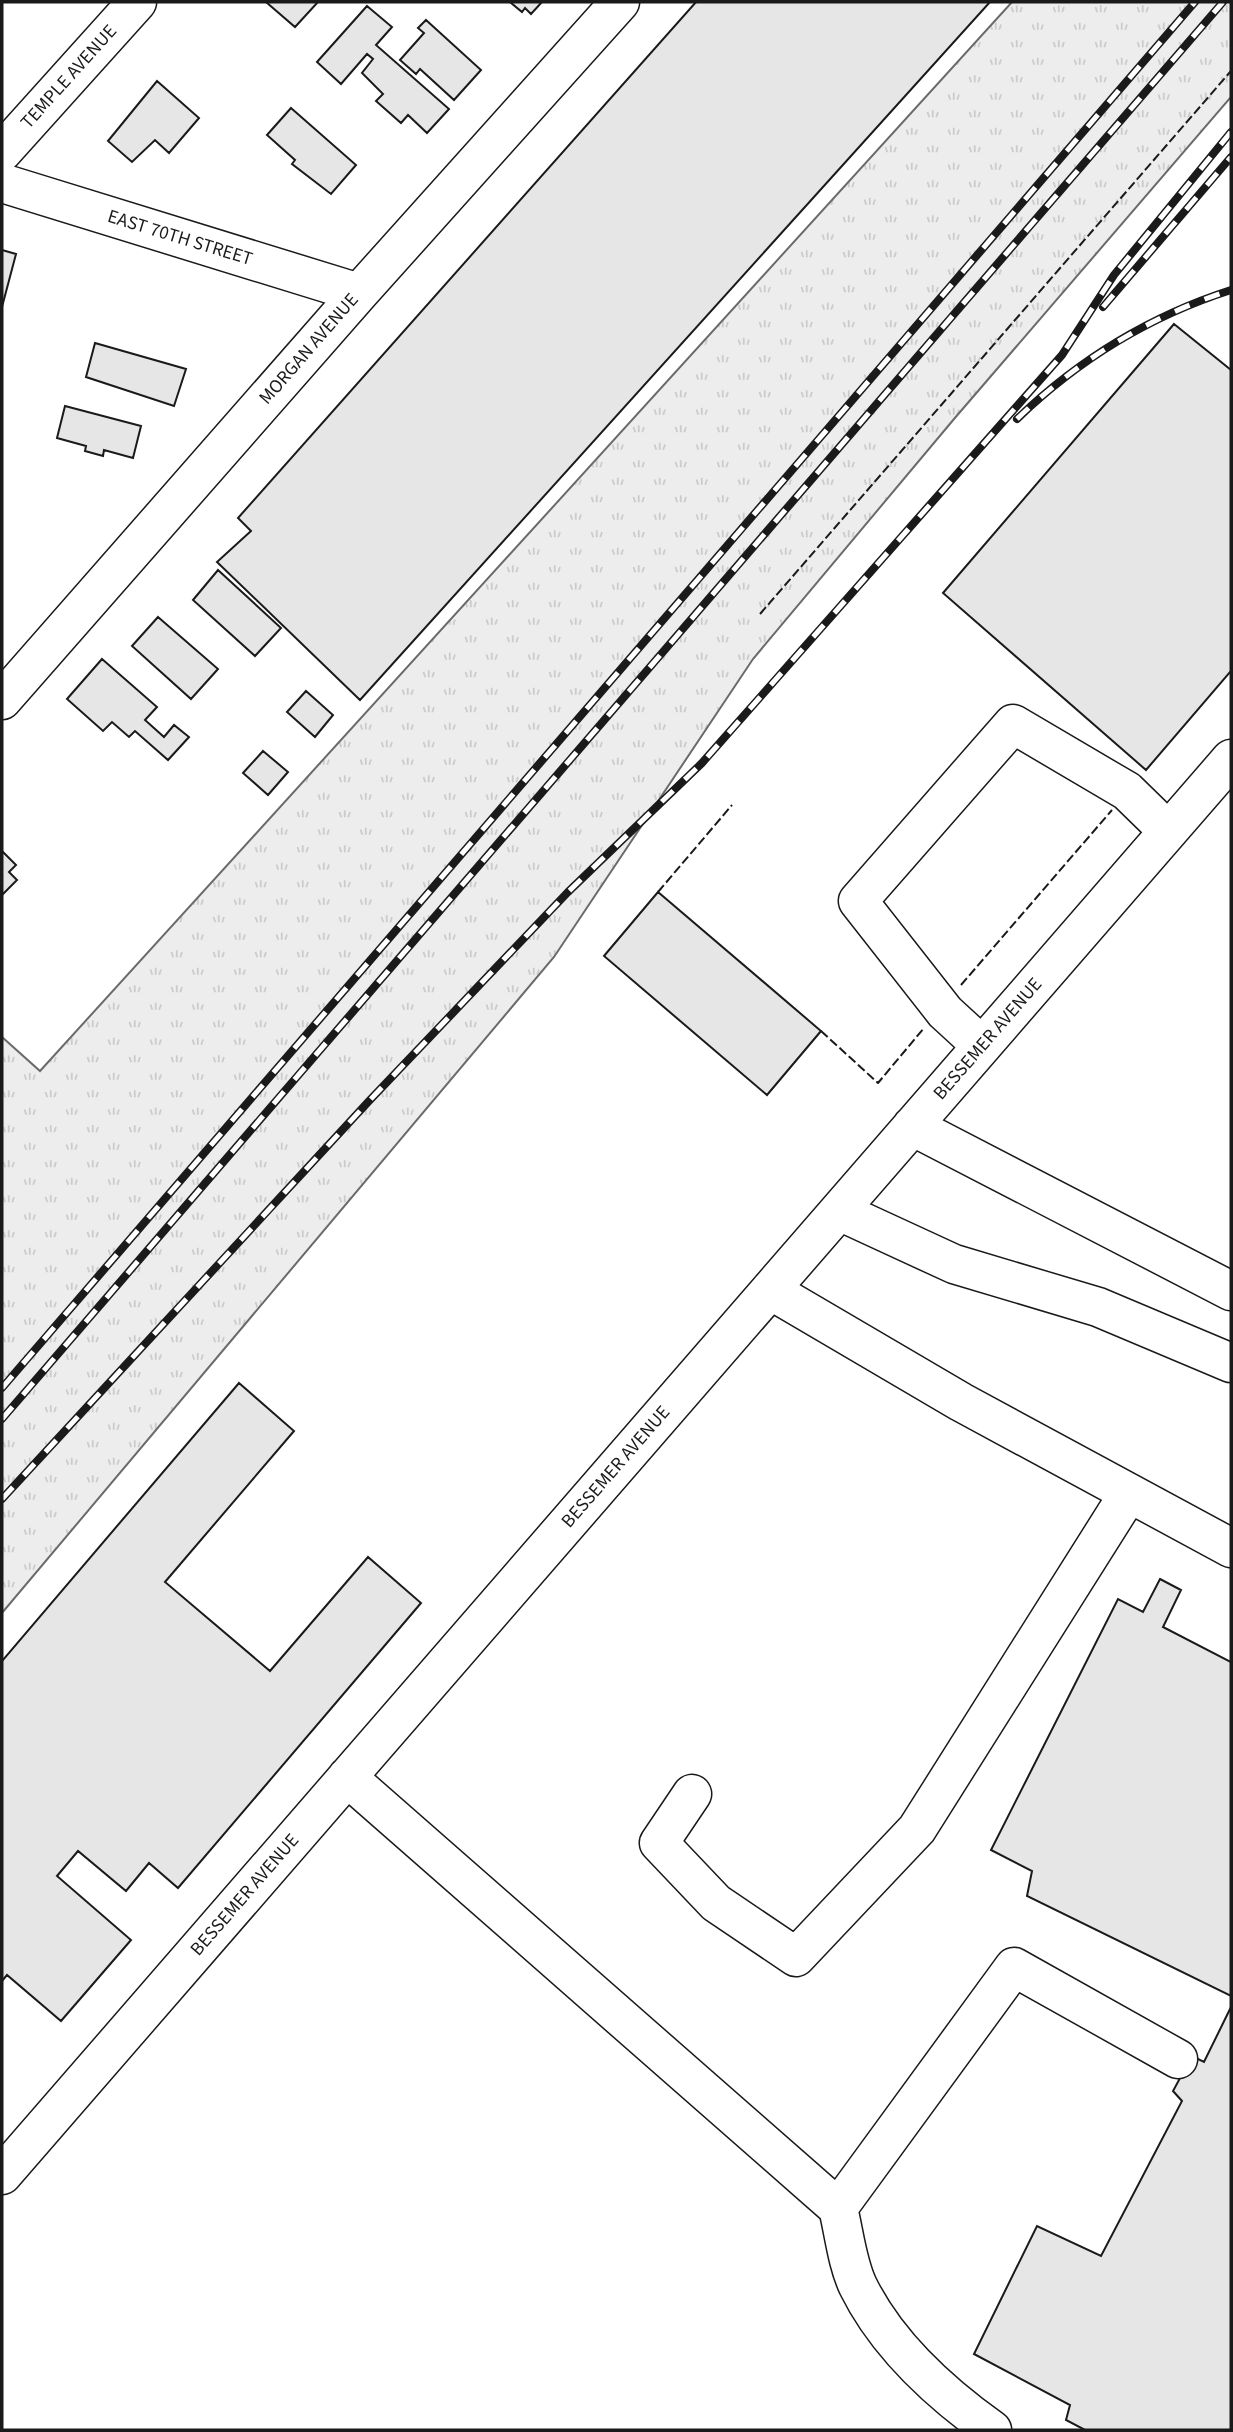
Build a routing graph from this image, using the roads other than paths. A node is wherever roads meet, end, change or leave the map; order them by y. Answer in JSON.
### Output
{"nodes":[{"id":1,"x":137,"y":2,"type":"edge"},
{"id":2,"x":620,"y":2,"type":"edge"},
{"id":3,"x":2,"y":152,"type":"edge"},
{"id":4,"x":2,"y":183,"type":"edge"},
{"id":5,"x":359,"y":293,"type":"junction"},
{"id":6,"x":2,"y":700,"type":"edge"},
{"id":7,"x":1231,"y":759,"type":"edge"},
{"id":8,"x":1168,"y":831,"type":"junction"},
{"id":9,"x":982,"y":1046,"type":"junction"},
{"id":10,"x":912,"y":1126,"type":"junction"},
{"id":11,"x":839,"y":1211,"type":"junction"},
{"id":12,"x":770,"y":1290,"type":"junction"},
{"id":13,"x":1231,"y":1291,"type":"edge"},
{"id":14,"x":1231,"y":1363,"type":"edge"},
{"id":15,"x":1129,"y":1493,"type":"junction"},
{"id":16,"x":1230,"y":1533,"type":"edge"},
{"id":17,"x":347,"y":1777,"type":"junction"},
{"id":18,"x":692,"y":1794,"type":"dead end"},
{"id":19,"x":1178,"y":2059,"type":"dead end"},
{"id":20,"x":2,"y":2175,"type":"edge"},
{"id":21,"x":838,"y":2208,"type":"junction"},
{"id":22,"x":992,"y":2430,"type":"edge"}],
"edges":[{"from":1,"to":3,"type":"street","name":"TEMPLE AVENUE"},
{"from":2,"to":5,"type":"street","name":"MORGAN AVENUE"},
{"from":4,"to":5,"type":"street","name":"EAST 70TH STREET"},
{"from":5,"to":6,"type":"street","name":"MORGAN AVENUE"},
{"from":7,"to":8,"type":"street","name":"BESSEMER AVENUE"},
{"from":8,"to":9,"type":"street","name":"BESSEMER AVENUE"},
{"from":8,"to":9,"type":"street"},
{"from":9,"to":10,"type":"street","name":"BESSEMER AVENUE"},
{"from":10,"to":11,"type":"street","name":"BESSEMER AVENUE"},
{"from":10,"to":13,"type":"street"},
{"from":11,"to":12,"type":"street","name":"BESSEMER AVENUE"},
{"from":11,"to":14,"type":"street"},
{"from":12,"to":15,"type":"street"},
{"from":12,"to":17,"type":"street","name":"BESSEMER AVENUE"},
{"from":15,"to":16,"type":"street"},
{"from":15,"to":18,"type":"street"},
{"from":17,"to":20,"type":"street","name":"BESSEMER AVENUE"},
{"from":17,"to":21,"type":"street"},
{"from":19,"to":21,"type":"street"},
{"from":21,"to":22,"type":"street"}]}
